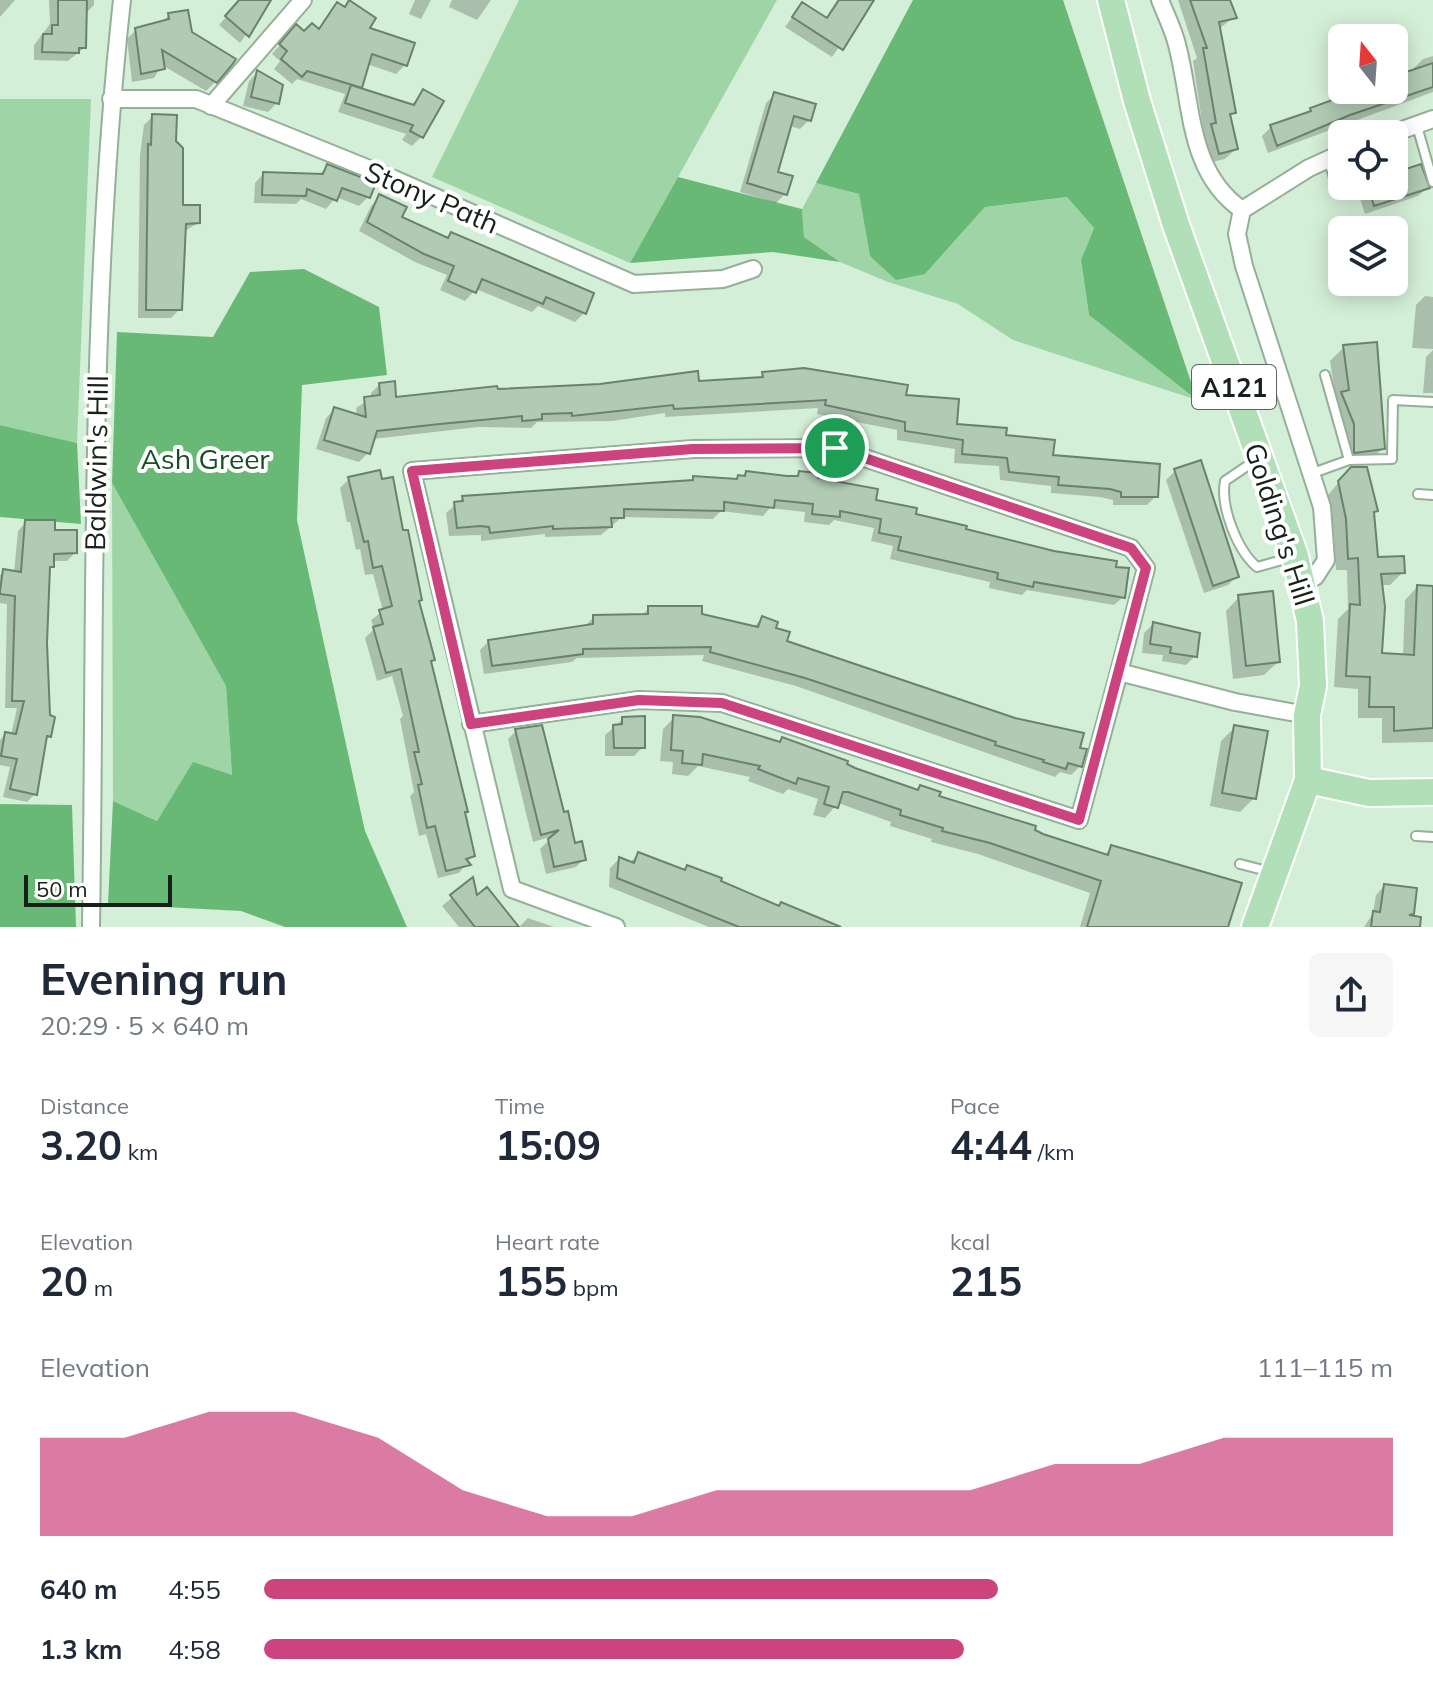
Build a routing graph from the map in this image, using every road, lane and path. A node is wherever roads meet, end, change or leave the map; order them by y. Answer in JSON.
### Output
{"nodes":[{"id":1,"x":122,"y":0,"type":"edge"},
{"id":2,"x":303,"y":0,"type":"edge"},
{"id":3,"x":1111,"y":0,"type":"edge"},
{"id":4,"x":1160,"y":0,"type":"edge"},
{"id":5,"x":111,"y":99,"type":"junction"},
{"id":6,"x":211,"y":106,"type":"junction"},
{"id":7,"x":1433,"y":119,"type":"edge"},
{"id":8,"x":1416,"y":125,"type":"junction"},
{"id":9,"x":1408,"y":128,"type":"edge"},
{"id":10,"x":1328,"y":160,"type":"edge"},
{"id":11,"x":1433,"y":182,"type":"edge"},
{"id":12,"x":1242,"y":210,"type":"junction"},
{"id":13,"x":753,"y":269,"type":"dead end"},
{"id":14,"x":1325,"y":375,"type":"dead end"},
{"id":15,"x":1433,"y":402,"type":"edge"},
{"id":16,"x":1260,"y":458,"type":"junction"},
{"id":17,"x":1349,"y":460,"type":"junction"},
{"id":18,"x":1313,"y":473,"type":"junction"},
{"id":19,"x":1418,"y":494,"type":"dead end"},
{"id":20,"x":1433,"y":495,"type":"edge"},
{"id":21,"x":1298,"y":568,"type":"junction"},
{"id":22,"x":1119,"y":672,"type":"junction"},
{"id":23,"x":1307,"y":715,"type":"junction"},
{"id":24,"x":471,"y":724,"type":"junction"},
{"id":25,"x":1308,"y":780,"type":"junction"},
{"id":26,"x":1433,"y":792,"type":"edge"},
{"id":27,"x":1416,"y":836,"type":"dead end"},
{"id":28,"x":1433,"y":837,"type":"edge"},
{"id":29,"x":1240,"y":864,"type":"dead end"},
{"id":30,"x":1272,"y":873,"type":"junction"},
{"id":31,"x":91,"y":927,"type":"edge"},
{"id":32,"x":616,"y":927,"type":"edge"},
{"id":33,"x":1255,"y":927,"type":"edge"}],
"edges":[{"from":1,"to":5,"type":"street","name":"Baldwin's Hill"},
{"from":2,"to":6,"type":"street"},
{"from":3,"to":16,"type":"main road","name":"Golding's Hill","number":"A121"},
{"from":4,"to":12,"type":"street"},
{"from":5,"to":6,"type":"street","name":"Stony Path"},
{"from":5,"to":31,"type":"street","name":"Baldwin's Hill"},
{"from":6,"to":13,"type":"street","name":"Stony Path"},
{"from":7,"to":8,"type":"street"},
{"from":8,"to":9,"type":"street"},
{"from":8,"to":11,"type":"lane"},
{"from":10,"to":12,"type":"street"},
{"from":12,"to":18,"type":"street"},
{"from":14,"to":17,"type":"lane"},
{"from":15,"to":17,"type":"lane"},
{"from":16,"to":21,"type":"main road","name":"Golding's Hill","number":"A121"},
{"from":16,"to":21,"type":"lane"},
{"from":17,"to":18,"type":"lane"},
{"from":18,"to":21,"type":"street"},
{"from":19,"to":20,"type":"lane"},
{"from":21,"to":23,"type":"main road","name":"Golding's Hill","number":"A121"},
{"from":22,"to":23,"type":"street"},
{"from":22,"to":24,"type":"street"},
{"from":22,"to":24,"type":"street"},
{"from":23,"to":25,"type":"main road","name":"Golding's Hill","number":"A121"},
{"from":24,"to":32,"type":"street"},
{"from":25,"to":26,"type":"main road"},
{"from":25,"to":30,"type":"main road","number":"A121"},
{"from":27,"to":28,"type":"lane"},
{"from":29,"to":30,"type":"lane"},
{"from":30,"to":33,"type":"main road","number":"A121"}]}
